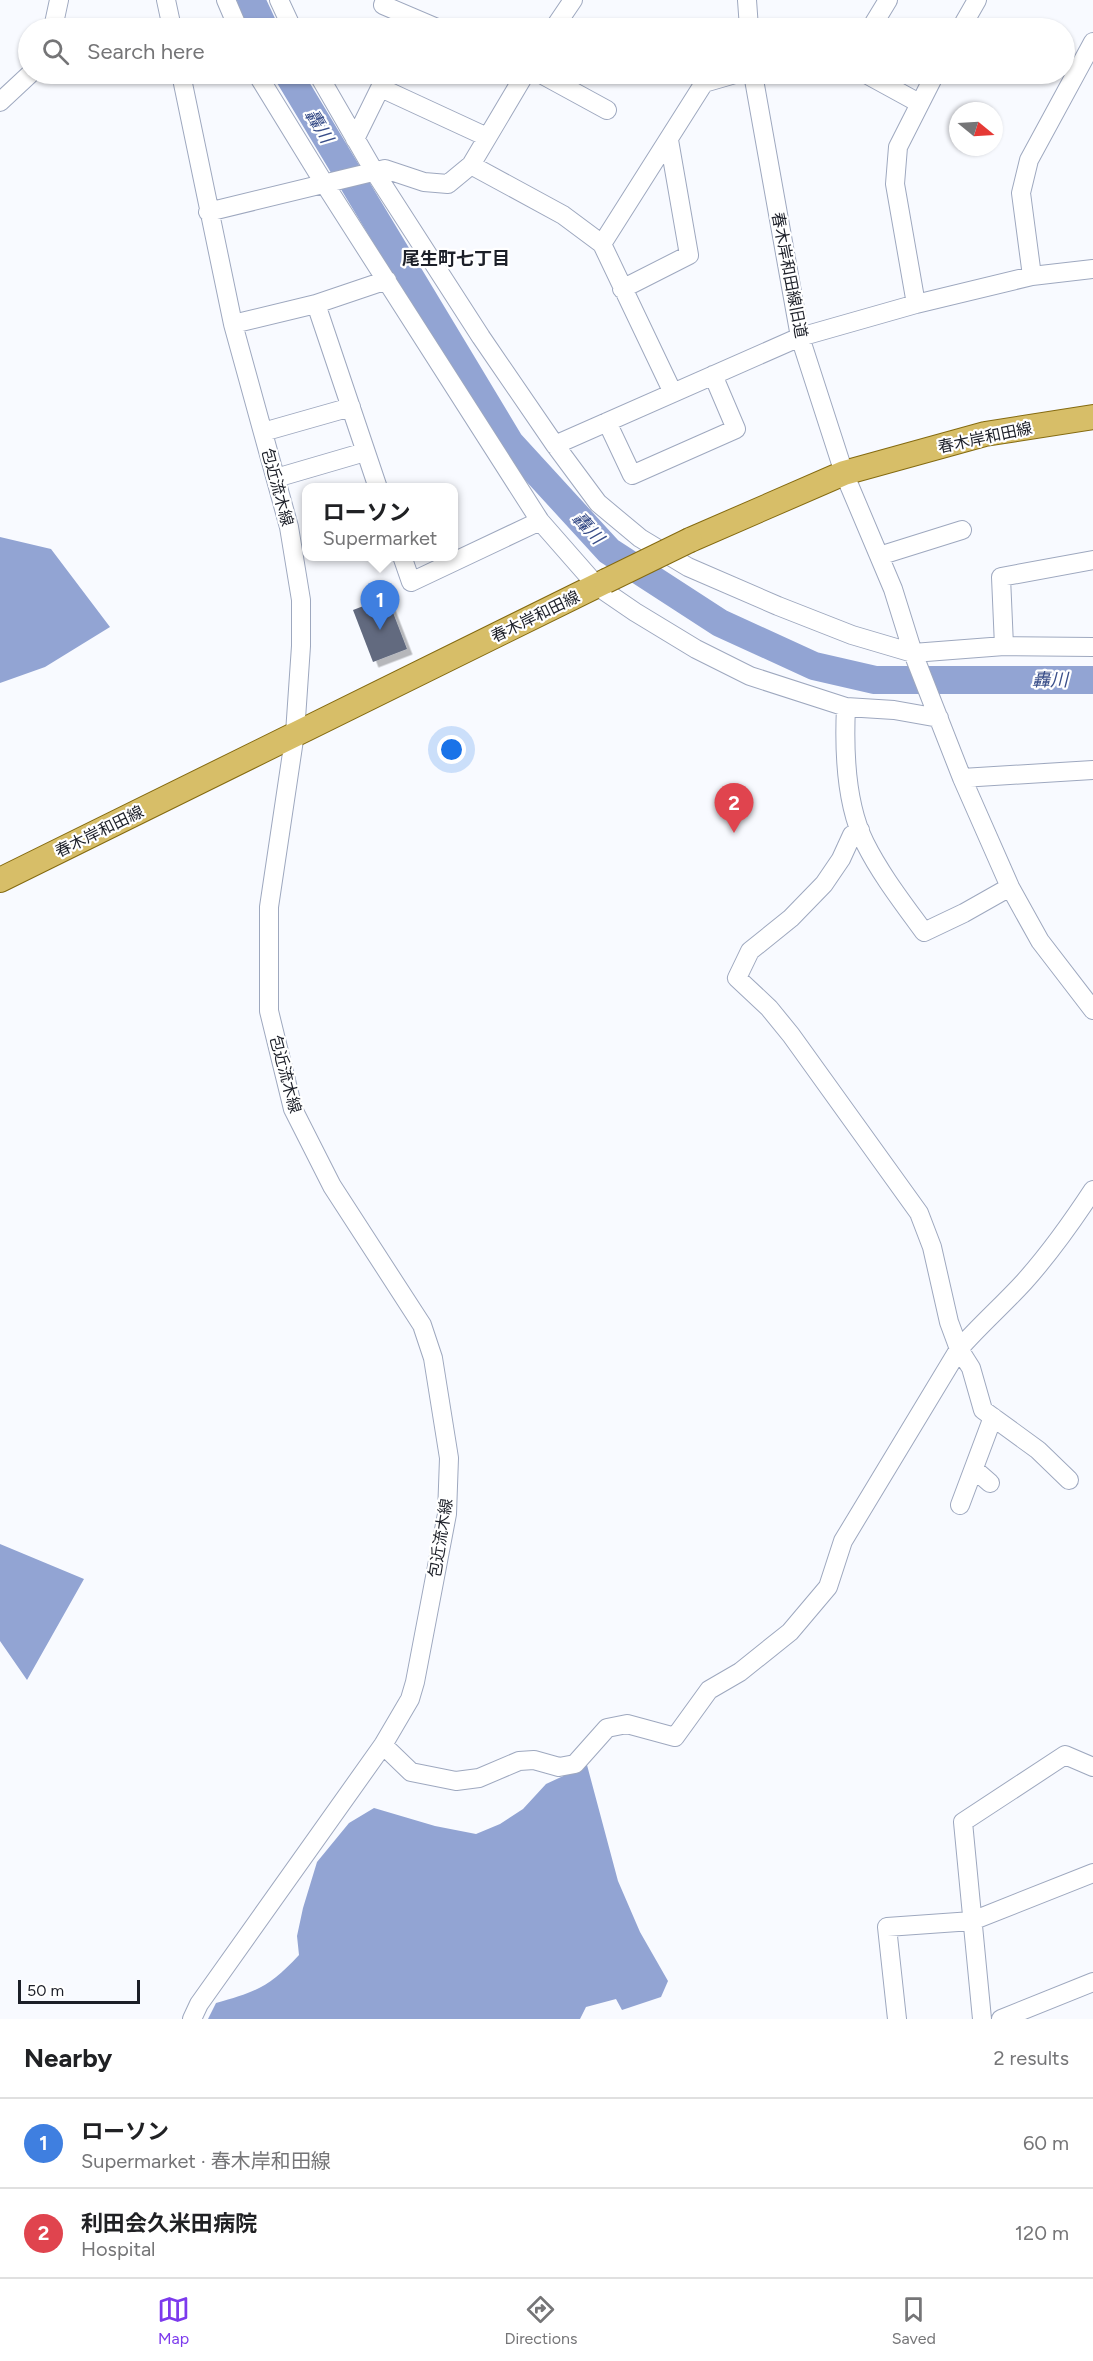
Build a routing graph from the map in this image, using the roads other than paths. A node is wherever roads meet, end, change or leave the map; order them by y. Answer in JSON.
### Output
{"nodes":[{"id":1,"x":59,"y":0,"type":"edge"},
{"id":2,"x":166,"y":0,"type":"edge"},
{"id":3,"x":226,"y":0,"type":"edge"},
{"id":4,"x":279,"y":0,"type":"edge"},
{"id":5,"x":385,"y":0,"type":"edge"},
{"id":6,"x":573,"y":0,"type":"edge"},
{"id":7,"x":747,"y":0,"type":"edge"},
{"id":8,"x":888,"y":0,"type":"edge"},
{"id":9,"x":977,"y":0,"type":"edge"},
{"id":10,"x":55,"y":18,"type":"edge"},
{"id":11,"x":170,"y":18,"type":"edge"},
{"id":12,"x":234,"y":18,"type":"edge"},
{"id":13,"x":287,"y":18,"type":"edge"},
{"id":14,"x":402,"y":18,"type":"edge"},
{"id":15,"x":561,"y":18,"type":"edge"},
{"id":16,"x":748,"y":18,"type":"edge"},
{"id":17,"x":877,"y":18,"type":"edge"},
{"id":18,"x":967,"y":18,"type":"edge"},
{"id":19,"x":1093,"y":42,"type":"edge"},
{"id":20,"x":1075,"y":75,"type":"edge"},
{"id":21,"x":19,"y":84,"type":"edge"},
{"id":22,"x":183,"y":84,"type":"edge"},
{"id":23,"x":263,"y":84,"type":"edge"},
{"id":24,"x":324,"y":84,"type":"edge"},
{"id":25,"x":382,"y":84,"type":"edge"},
{"id":26,"x":390,"y":84,"type":"edge"},
{"id":27,"x":519,"y":84,"type":"edge"},
{"id":28,"x":559,"y":84,"type":"edge"},
{"id":29,"x":703,"y":84,"type":"edge"},
{"id":30,"x":755,"y":84,"type":"edge"},
{"id":31,"x":884,"y":84,"type":"edge"},
{"id":32,"x":930,"y":84,"type":"edge"},
{"id":33,"x":1070,"y":84,"type":"edge"},
{"id":34,"x":0,"y":102,"type":"edge"},
{"id":35,"x":919,"y":103,"type":"junction"},
{"id":36,"x":607,"y":110,"type":"dead end"},
{"id":37,"x":487,"y":137,"type":"junction"},
{"id":38,"x":355,"y":139,"type":"junction"},
{"id":39,"x":669,"y":140,"type":"junction"},
{"id":40,"x":471,"y":165,"type":"junction"},
{"id":41,"x":374,"y":171,"type":"junction"},
{"id":42,"x":324,"y":183,"type":"junction"},
{"id":43,"x":208,"y":212,"type":"junction"},
{"id":44,"x":602,"y":244,"type":"junction"},
{"id":45,"x":1093,"y":269,"type":"edge"},
{"id":46,"x":1032,"y":276,"type":"junction"},
{"id":47,"x":387,"y":280,"type":"junction"},
{"id":48,"x":622,"y":289,"type":"junction"},
{"id":49,"x":316,"y":304,"type":"junction"},
{"id":50,"x":916,"y":304,"type":"junction"},
{"id":51,"x":232,"y":324,"type":"junction"},
{"id":52,"x":800,"y":337,"type":"junction"},
{"id":53,"x":713,"y":375,"type":"junction"},
{"id":54,"x":673,"y":393,"type":"junction"},
{"id":55,"x":351,"y":406,"type":"junction"},
{"id":56,"x":1093,"y":417,"type":"edge"},
{"id":57,"x":607,"y":422,"type":"junction"},
{"id":58,"x":263,"y":432,"type":"junction"},
{"id":59,"x":555,"y":445,"type":"junction"},
{"id":60,"x":365,"y":452,"type":"junction"},
{"id":61,"x":844,"y":473,"type":"junction"},
{"id":62,"x":276,"y":478,"type":"junction"},
{"id":63,"x":376,"y":483,"type":"edge"},
{"id":64,"x":540,"y":520,"type":"junction"},
{"id":65,"x":962,"y":530,"type":"dead end"},
{"id":66,"x":879,"y":556,"type":"junction"},
{"id":67,"x":458,"y":559,"type":"edge"},
{"id":68,"x":1093,"y":560,"type":"edge"},
{"id":69,"x":404,"y":561,"type":"edge"},
{"id":70,"x":455,"y":561,"type":"edge"},
{"id":71,"x":602,"y":583,"type":"junction"},
{"id":72,"x":1004,"y":646,"type":"junction"},
{"id":73,"x":1093,"y":647,"type":"edge"},
{"id":74,"x":914,"y":657,"type":"junction"},
{"id":75,"x":846,"y":707,"type":"junction"},
{"id":76,"x":939,"y":717,"type":"junction"},
{"id":77,"x":295,"y":733,"type":"junction"},
{"id":78,"x":1093,"y":770,"type":"edge"},
{"id":79,"x":962,"y":778,"type":"junction"},
{"id":80,"x":860,"y":830,"type":"junction"},
{"id":81,"x":0,"y":880,"type":"edge"},
{"id":82,"x":1010,"y":887,"type":"junction"},
{"id":83,"x":1093,"y":1010,"type":"edge"},
{"id":84,"x":1093,"y":1190,"type":"edge"},
{"id":85,"x":959,"y":1349,"type":"junction"},
{"id":86,"x":993,"y":1417,"type":"junction"},
{"id":87,"x":974,"y":1469,"type":"junction"},
{"id":88,"x":1069,"y":1480,"type":"dead end"},
{"id":89,"x":990,"y":1483,"type":"dead end"},
{"id":90,"x":960,"y":1505,"type":"dead end"},
{"id":91,"x":383,"y":1745,"type":"junction"},
{"id":92,"x":1093,"y":1767,"type":"edge"},
{"id":93,"x":1093,"y":1873,"type":"edge"},
{"id":94,"x":972,"y":1921,"type":"junction"},
{"id":95,"x":1093,"y":1982,"type":"edge"},
{"id":96,"x":192,"y":2019,"type":"edge"},
{"id":97,"x":897,"y":2019,"type":"edge"},
{"id":98,"x":982,"y":2019,"type":"edge"},
{"id":99,"x":1001,"y":2019,"type":"edge"}],
"edges":[{"from":1,"to":10,"type":"street"},
{"from":2,"to":11,"type":"street"},
{"from":3,"to":12,"type":"street"},
{"from":4,"to":13,"type":"street"},
{"from":5,"to":14,"type":"street"},
{"from":6,"to":15,"type":"street"},
{"from":7,"to":16,"type":"street"},
{"from":8,"to":17,"type":"street"},
{"from":9,"to":18,"type":"street"},
{"from":19,"to":20,"type":"street"},
{"from":21,"to":34,"type":"street"},
{"from":22,"to":43,"type":"street","name":"包近流木線"},
{"from":23,"to":42,"type":"street"},
{"from":24,"to":38,"type":"street"},
{"from":25,"to":38,"type":"street"},
{"from":26,"to":37,"type":"street"},
{"from":27,"to":37,"type":"street"},
{"from":28,"to":36,"type":"street"},
{"from":29,"to":39,"type":"street"},
{"from":30,"to":52,"type":"street","name":"春木岸和田線旧道"},
{"from":31,"to":35,"type":"street"},
{"from":32,"to":35,"type":"street"},
{"from":33,"to":46,"type":"street"},
{"from":35,"to":50,"type":"street"},
{"from":37,"to":40,"type":"street"},
{"from":38,"to":41,"type":"street"},
{"from":39,"to":44,"type":"street"},
{"from":39,"to":48,"type":"street"},
{"from":40,"to":41,"type":"street"},
{"from":40,"to":44,"type":"street"},
{"from":41,"to":42,"type":"street"},
{"from":41,"to":59,"type":"street"},
{"from":42,"to":43,"type":"street"},
{"from":42,"to":47,"type":"street"},
{"from":43,"to":51,"type":"street","name":"包近流木線"},
{"from":44,"to":48,"type":"street"},
{"from":45,"to":46,"type":"street"},
{"from":46,"to":50,"type":"street"},
{"from":47,"to":49,"type":"street"},
{"from":47,"to":64,"type":"street"},
{"from":48,"to":54,"type":"street"},
{"from":49,"to":51,"type":"street"},
{"from":49,"to":55,"type":"street"},
{"from":50,"to":52,"type":"street"},
{"from":51,"to":58,"type":"street","name":"包近流木線"},
{"from":52,"to":53,"type":"street"},
{"from":52,"to":61,"type":"street","name":"春木岸和田線旧道"},
{"from":53,"to":54,"type":"street"},
{"from":53,"to":57,"type":"street"},
{"from":54,"to":57,"type":"street"},
{"from":55,"to":58,"type":"street"},
{"from":55,"to":60,"type":"street"},
{"from":56,"to":61,"type":"main road","name":"春木岸和田線"},
{"from":57,"to":59,"type":"street"},
{"from":58,"to":62,"type":"street","name":"包近流木線"},
{"from":59,"to":74,"type":"street"},
{"from":60,"to":62,"type":"street"},
{"from":60,"to":63,"type":"street"},
{"from":61,"to":66,"type":"street","name":"春木岸和田線旧道"},
{"from":61,"to":71,"type":"main road","name":"春木岸和田線","bridge":true},
{"from":62,"to":77,"type":"street","name":"包近流木線"},
{"from":64,"to":67,"type":"street"},
{"from":64,"to":71,"type":"street"},
{"from":65,"to":66,"type":"street"},
{"from":66,"to":74,"type":"street","name":"春木岸和田線旧道"},
{"from":68,"to":72,"type":"street"},
{"from":69,"to":70,"type":"street"},
{"from":71,"to":75,"type":"street"},
{"from":71,"to":77,"type":"main road","name":"春木岸和田線"},
{"from":72,"to":73,"type":"street"},
{"from":72,"to":74,"type":"street"},
{"from":74,"to":76,"type":"street","name":"春木岸和田線旧道"},
{"from":75,"to":76,"type":"street"},
{"from":75,"to":80,"type":"street"},
{"from":76,"to":79,"type":"street","name":"春木岸和田線旧道"},
{"from":77,"to":81,"type":"main road","name":"春木岸和田線"},
{"from":77,"to":91,"type":"street","name":"包近流木線"},
{"from":78,"to":79,"type":"street"},
{"from":79,"to":82,"type":"street","name":"春木岸和田線旧道"},
{"from":80,"to":82,"type":"street"},
{"from":80,"to":85,"type":"street"},
{"from":82,"to":83,"type":"street","name":"春木岸和田線旧道"},
{"from":84,"to":85,"type":"street"},
{"from":85,"to":86,"type":"street"},
{"from":85,"to":91,"type":"street"},
{"from":86,"to":87,"type":"street"},
{"from":86,"to":88,"type":"street"},
{"from":87,"to":89,"type":"street"},
{"from":87,"to":90,"type":"street"},
{"from":91,"to":96,"type":"street","name":"包近流木線"},
{"from":92,"to":94,"type":"street"},
{"from":93,"to":94,"type":"street"},
{"from":94,"to":97,"type":"street"},
{"from":94,"to":98,"type":"street"},
{"from":95,"to":99,"type":"street"}]}
